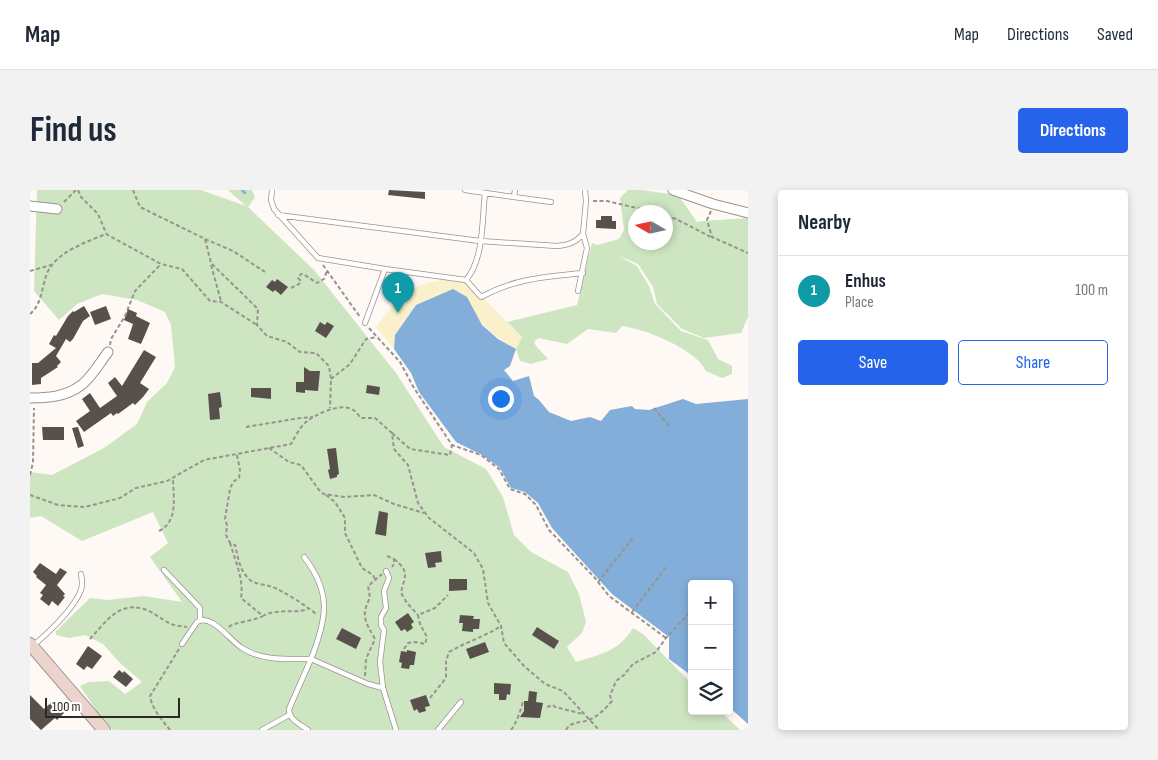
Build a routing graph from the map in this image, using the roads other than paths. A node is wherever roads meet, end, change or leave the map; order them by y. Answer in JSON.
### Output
{"nodes":[{"id":1,"x":272,"y":190,"type":"edge"},
{"id":2,"x":465,"y":190,"type":"edge"},
{"id":3,"x":516,"y":190,"type":"edge"},
{"id":4,"x":585,"y":190,"type":"edge"},
{"id":5,"x":673,"y":190,"type":"edge"},
{"id":6,"x":485,"y":193,"type":"junction"},
{"id":7,"x":514,"y":197,"type":"junction"},
{"id":8,"x":551,"y":202,"type":"dead end"},
{"id":9,"x":30,"y":206,"type":"edge"},
{"id":10,"x":57,"y":209,"type":"road end"},
{"id":11,"x":748,"y":213,"type":"edge"},
{"id":12,"x":278,"y":215,"type":"junction"},
{"id":13,"x":583,"y":234,"type":"junction"},
{"id":14,"x":480,"y":241,"type":"junction"},
{"id":15,"x":385,"y":269,"type":"junction"},
{"id":16,"x":583,"y":273,"type":"junction"},
{"id":17,"x":466,"y":280,"type":"junction"},
{"id":18,"x":578,"y":291,"type":"dead end"},
{"id":19,"x":365,"y":323,"type":"road end"},
{"id":20,"x":108,"y":352,"type":"road end"},
{"id":21,"x":32,"y":398,"type":"edge"},
{"id":22,"x":304,"y":557,"type":"dead end"},
{"id":23,"x":164,"y":570,"type":"dead end"},
{"id":24,"x":386,"y":571,"type":"road end"},
{"id":25,"x":81,"y":574,"type":"dead end"},
{"id":26,"x":200,"y":620,"type":"junction"},
{"id":27,"x":182,"y":644,"type":"road end"},
{"id":28,"x":32,"y":645,"type":"edge"},
{"id":29,"x":311,"y":659,"type":"junction"},
{"id":30,"x":382,"y":688,"type":"junction"},
{"id":31,"x":461,"y":702,"type":"dead end"},
{"id":32,"x":289,"y":714,"type":"junction"},
{"id":33,"x":104,"y":730,"type":"edge"},
{"id":34,"x":262,"y":730,"type":"edge"},
{"id":35,"x":308,"y":730,"type":"edge"},
{"id":36,"x":396,"y":730,"type":"edge"},
{"id":37,"x":438,"y":730,"type":"edge"}],
"edges":[{"from":1,"to":12,"type":"lane"},
{"from":2,"to":6,"type":"lane"},
{"from":3,"to":7,"type":"lane"},
{"from":4,"to":13,"type":"lane"},
{"from":5,"to":11,"type":"street"},
{"from":6,"to":7,"type":"lane"},
{"from":6,"to":14,"type":"lane"},
{"from":7,"to":8,"type":"lane"},
{"from":9,"to":10,"type":"street"},
{"from":12,"to":14,"type":"lane"},
{"from":12,"to":15,"type":"lane"},
{"from":13,"to":14,"type":"lane"},
{"from":13,"to":16,"type":"lane"},
{"from":14,"to":17,"type":"lane"},
{"from":15,"to":17,"type":"lane"},
{"from":15,"to":19,"type":"lane"},
{"from":16,"to":17,"type":"lane"},
{"from":16,"to":18,"type":"lane"},
{"from":20,"to":21,"type":"street"},
{"from":22,"to":29,"type":"lane"},
{"from":23,"to":26,"type":"lane"},
{"from":24,"to":30,"type":"lane"},
{"from":25,"to":28,"type":"lane"},
{"from":26,"to":27,"type":"lane"},
{"from":26,"to":29,"type":"lane"},
{"from":28,"to":33,"type":"main road"},
{"from":29,"to":30,"type":"lane"},
{"from":29,"to":32,"type":"lane"},
{"from":30,"to":36,"type":"lane"},
{"from":31,"to":37,"type":"lane"},
{"from":32,"to":34,"type":"lane"},
{"from":32,"to":35,"type":"lane"}]}
